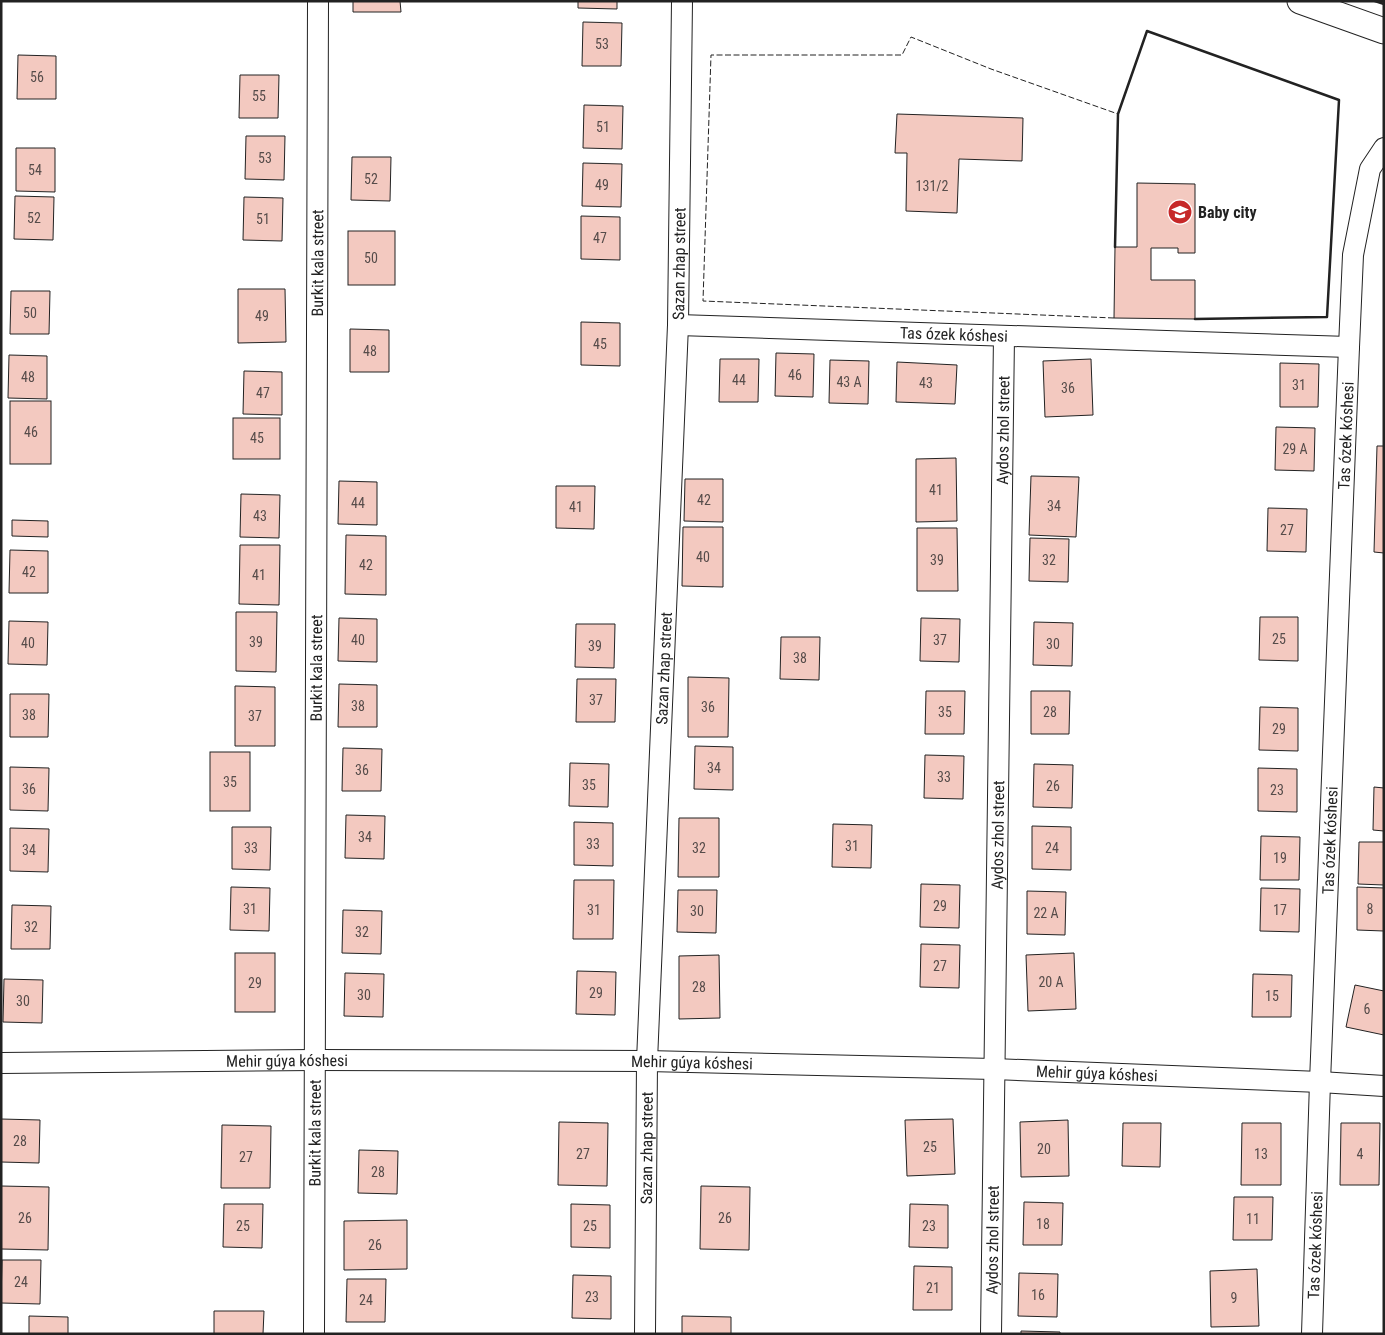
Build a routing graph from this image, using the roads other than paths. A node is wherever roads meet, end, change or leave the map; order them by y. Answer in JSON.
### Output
{"nodes":[{"id":1,"x":318,"y":1,"type":"edge"},
{"id":2,"x":682,"y":1,"type":"edge"},
{"id":3,"x":1300,"y":1,"type":"edge"},
{"id":4,"x":1384,"y":31,"type":"edge"},
{"id":5,"x":1384,"y":148,"type":"edge"},
{"id":6,"x":678,"y":326,"type":"junction"},
{"id":7,"x":1004,"y":336,"type":"junction"},
{"id":8,"x":1349,"y":346,"type":"junction"},
{"id":9,"x":314,"y":1060,"type":"junction"},
{"id":10,"x":647,"y":1061,"type":"junction"},
{"id":11,"x":1,"y":1063,"type":"edge"},
{"id":12,"x":994,"y":1069,"type":"junction"},
{"id":13,"x":1320,"y":1082,"type":"junction"},
{"id":14,"x":1384,"y":1086,"type":"edge"},
{"id":15,"x":314,"y":1334,"type":"edge"},
{"id":16,"x":645,"y":1334,"type":"edge"},
{"id":17,"x":991,"y":1334,"type":"edge"},
{"id":18,"x":1312,"y":1334,"type":"edge"}],
"edges":[{"from":1,"to":9,"type":"street","name":"Burkit kala street"},
{"from":2,"to":6,"type":"street","name":"Sazan zhap street"},
{"from":3,"to":4,"type":"street"},
{"from":5,"to":8,"type":"street","name":"Tas ózek kóshesi"},
{"from":6,"to":7,"type":"street","name":"Tas ózek kóshesi"},
{"from":6,"to":10,"type":"street","name":"Sazan zhap street"},
{"from":7,"to":8,"type":"street","name":"Tas ózek kóshesi"},
{"from":7,"to":12,"type":"street","name":"Aydos zhol street"},
{"from":8,"to":13,"type":"street","name":"Tas ózek kóshesi"},
{"from":9,"to":10,"type":"street","name":"Mehir gúyа kóshesi"},
{"from":9,"to":11,"type":"street","name":"Mehir gúyа kóshesi"},
{"from":9,"to":15,"type":"street","name":"Burkit kala street"},
{"from":10,"to":12,"type":"street","name":"Mehir gúyа kóshesi"},
{"from":10,"to":16,"type":"street","name":"Sazan zhap street"},
{"from":12,"to":13,"type":"street","name":"Mehir gúyа kóshesi"},
{"from":12,"to":17,"type":"street","name":"Aydos zhol street"},
{"from":13,"to":14,"type":"street","name":"Mehir gúyа kóshesi"},
{"from":13,"to":18,"type":"street","name":"Tas ózek kóshesi"}]}
